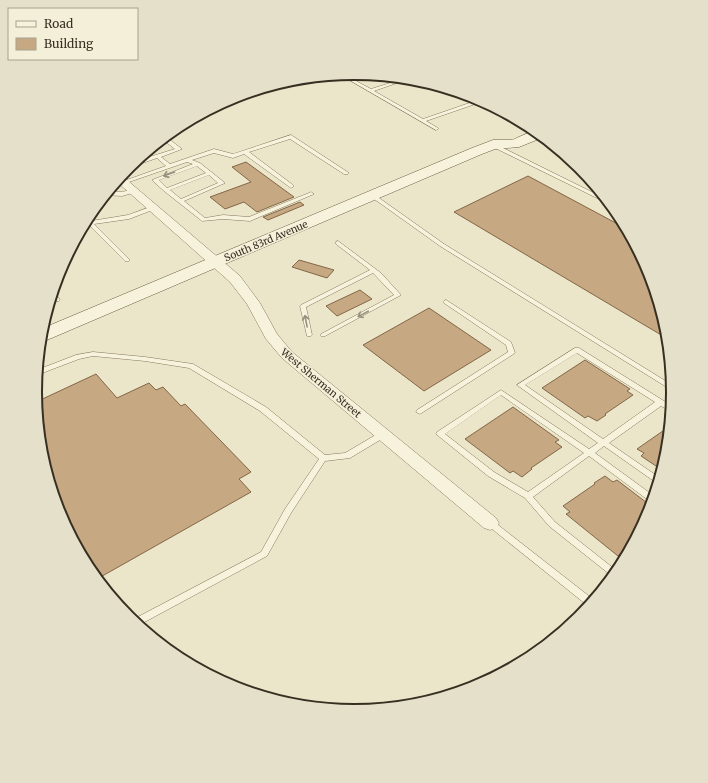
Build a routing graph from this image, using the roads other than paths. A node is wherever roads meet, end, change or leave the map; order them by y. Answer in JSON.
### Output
{"nodes":[{"id":1,"x":351,"y":80,"type":"edge"},
{"id":2,"x":396,"y":82,"type":"edge"},
{"id":3,"x":370,"y":91,"type":"junction"},
{"id":4,"x":474,"y":103,"type":"edge"},
{"id":5,"x":423,"y":121,"type":"junction"},
{"id":6,"x":519,"y":127,"type":"edge"},
{"id":7,"x":436,"y":129,"type":"dead end"},
{"id":8,"x":533,"y":136,"type":"edge"},
{"id":9,"x":168,"y":141,"type":"edge"},
{"id":10,"x":492,"y":145,"type":"junction"},
{"id":11,"x":245,"y":152,"type":"junction"},
{"id":12,"x":156,"y":156,"type":"junction"},
{"id":13,"x":145,"y":160,"type":"edge"},
{"id":14,"x":187,"y":160,"type":"junction"},
{"id":15,"x":198,"y":164,"type":"junction"},
{"id":16,"x":169,"y":166,"type":"junction"},
{"id":17,"x":210,"y":173,"type":"junction"},
{"id":18,"x":346,"y":173,"type":"dead end"},
{"id":19,"x":126,"y":184,"type":"edge"},
{"id":20,"x":291,"y":186,"type":"dead end"},
{"id":21,"x":166,"y":190,"type":"junction"},
{"id":22,"x":112,"y":194,"type":"edge"},
{"id":23,"x":311,"y":194,"type":"dead end"},
{"id":24,"x":372,"y":196,"type":"junction"},
{"id":25,"x":597,"y":196,"type":"edge"},
{"id":26,"x":180,"y":201,"type":"junction"},
{"id":27,"x":154,"y":208,"type":"junction"},
{"id":28,"x":92,"y":223,"type":"edge"},
{"id":29,"x":91,"y":224,"type":"edge"},
{"id":30,"x":338,"y":243,"type":"dead end"},
{"id":31,"x":127,"y":260,"type":"dead end"},
{"id":32,"x":216,"y":262,"type":"junction"},
{"id":33,"x":374,"y":270,"type":"junction"},
{"id":34,"x":446,"y":302,"type":"dead end"},
{"id":35,"x":48,"y":334,"type":"edge"},
{"id":36,"x":309,"y":335,"type":"dead end"},
{"id":37,"x":323,"y":335,"type":"dead end"},
{"id":38,"x":43,"y":370,"type":"edge"},
{"id":39,"x":666,"y":384,"type":"edge"},
{"id":40,"x":661,"y":402,"type":"junction"},
{"id":41,"x":665,"y":405,"type":"edge"},
{"id":42,"x":420,"y":412,"type":"dead end"},
{"id":43,"x":382,"y":435,"type":"junction"},
{"id":44,"x":603,"y":443,"type":"junction"},
{"id":45,"x":590,"y":453,"type":"junction"},
{"id":46,"x":323,"y":458,"type":"junction"},
{"id":47,"x":653,"y":478,"type":"edge"},
{"id":48,"x":528,"y":496,"type":"junction"},
{"id":49,"x":648,"y":496,"type":"edge"},
{"id":50,"x":490,"y":523,"type":"joint"},
{"id":51,"x":610,"y":570,"type":"edge"},
{"id":52,"x":587,"y":600,"type":"edge"},
{"id":53,"x":141,"y":619,"type":"edge"}],
"edges":[{"from":1,"to":3,"type":"lane"},
{"from":2,"to":3,"type":"lane"},
{"from":3,"to":5,"type":"lane"},
{"from":4,"to":5,"type":"lane"},
{"from":5,"to":7,"type":"lane"},
{"from":6,"to":10,"type":"main road","name":"South 83rd Avenue"},
{"from":8,"to":10,"type":"main road","name":"South 83rd Avenue"},
{"from":9,"to":12,"type":"lane"},
{"from":10,"to":24,"type":"main road","name":"South 83rd Avenue"},
{"from":10,"to":25,"type":"lane"},
{"from":11,"to":14,"type":"lane"},
{"from":11,"to":18,"type":"lane"},
{"from":11,"to":20,"type":"lane"},
{"from":12,"to":13,"type":"lane"},
{"from":12,"to":16,"type":"lane"},
{"from":14,"to":15,"type":"lane"},
{"from":14,"to":16,"type":"lane"},
{"from":15,"to":17,"type":"lane"},
{"from":15,"to":21,"type":"lane","one_way":true},
{"from":16,"to":19,"type":"lane"},
{"from":17,"to":21,"type":"lane"},
{"from":17,"to":26,"type":"lane"},
{"from":19,"to":22,"type":"lane"},
{"from":19,"to":27,"type":"street","name":"West Sherman Street"},
{"from":21,"to":26,"type":"lane"},
{"from":23,"to":26,"type":"lane"},
{"from":24,"to":32,"type":"main road","name":"South 83rd Avenue"},
{"from":24,"to":39,"type":"lane"},
{"from":27,"to":28,"type":"lane"},
{"from":27,"to":32,"type":"street","name":"West Sherman Street"},
{"from":29,"to":31,"type":"lane"},
{"from":30,"to":33,"type":"lane"},
{"from":32,"to":35,"type":"main road","name":"South 83rd Avenue"},
{"from":32,"to":43,"type":"street","name":"West Sherman Street"},
{"from":36,"to":33,"type":"lane","one_way":true},
{"from":33,"to":37,"type":"lane","one_way":true},
{"from":34,"to":42,"type":"lane"},
{"from":38,"to":46,"type":"lane"},
{"from":40,"to":41,"type":"lane"},
{"from":40,"to":44,"type":"lane"},
{"from":40,"to":44,"type":"lane"},
{"from":43,"to":46,"type":"lane"},
{"from":43,"to":50,"type":"street","name":"West Sherman Street"},
{"from":44,"to":45,"type":"lane"},
{"from":44,"to":47,"type":"lane"},
{"from":45,"to":48,"type":"lane"},
{"from":45,"to":48,"type":"lane"},
{"from":45,"to":49,"type":"lane"},
{"from":46,"to":53,"type":"lane"},
{"from":48,"to":51,"type":"lane"},
{"from":50,"to":52,"type":"lane"}]}
